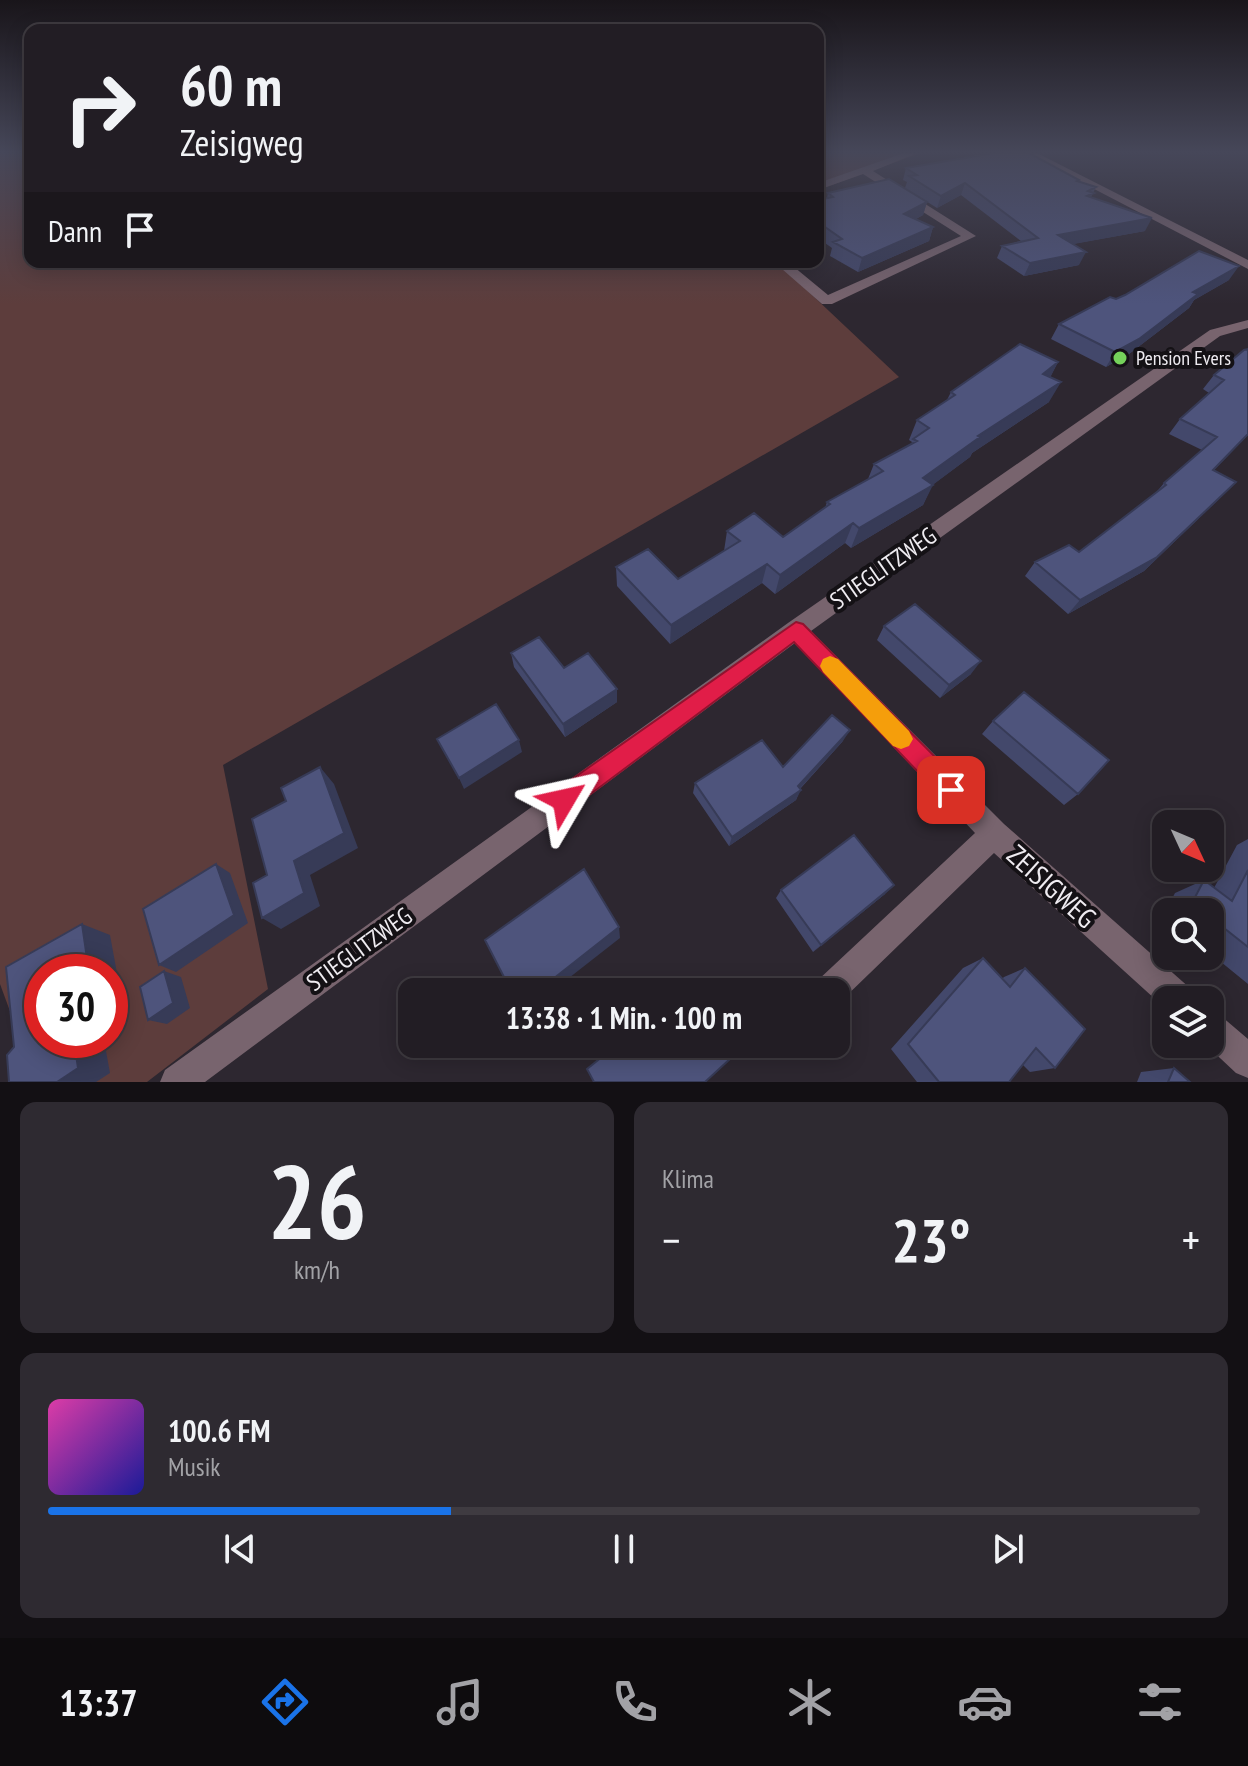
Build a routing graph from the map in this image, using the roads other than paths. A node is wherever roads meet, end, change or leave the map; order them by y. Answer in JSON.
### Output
{"nodes":[{"id":1,"x":918,"y":203,"type":"edge"},
{"id":2,"x":1128,"y":203,"type":"edge"},
{"id":3,"x":1248,"y":265,"type":"edge"},
{"id":4,"x":787,"y":268,"type":"edge"},
{"id":5,"x":1248,"y":324,"type":"edge"},
{"id":6,"x":796,"y":630,"type":"junction"},
{"id":7,"x":994,"y":834,"type":"junction"},
{"id":8,"x":843,"y":978,"type":"edge"},
{"id":9,"x":1164,"y":986,"type":"edge"},
{"id":10,"x":1224,"y":1040,"type":"edge"},
{"id":11,"x":1248,"y":1061,"type":"edge"},
{"id":12,"x":177,"y":1082,"type":"edge"}],
"edges":[{"from":1,"to":4,"type":"street"},
{"from":2,"to":3,"type":"street"},
{"from":5,"to":6,"type":"street","name":"STIEGLITZWEG"},
{"from":6,"to":7,"type":"street","name":"ZEISIGWEG"},
{"from":6,"to":12,"type":"street","name":"STIEGLITZWEG"},
{"from":7,"to":8,"type":"street"},
{"from":7,"to":9,"type":"street","name":"ZEISIGWEG"},
{"from":10,"to":11,"type":"street"}]}
